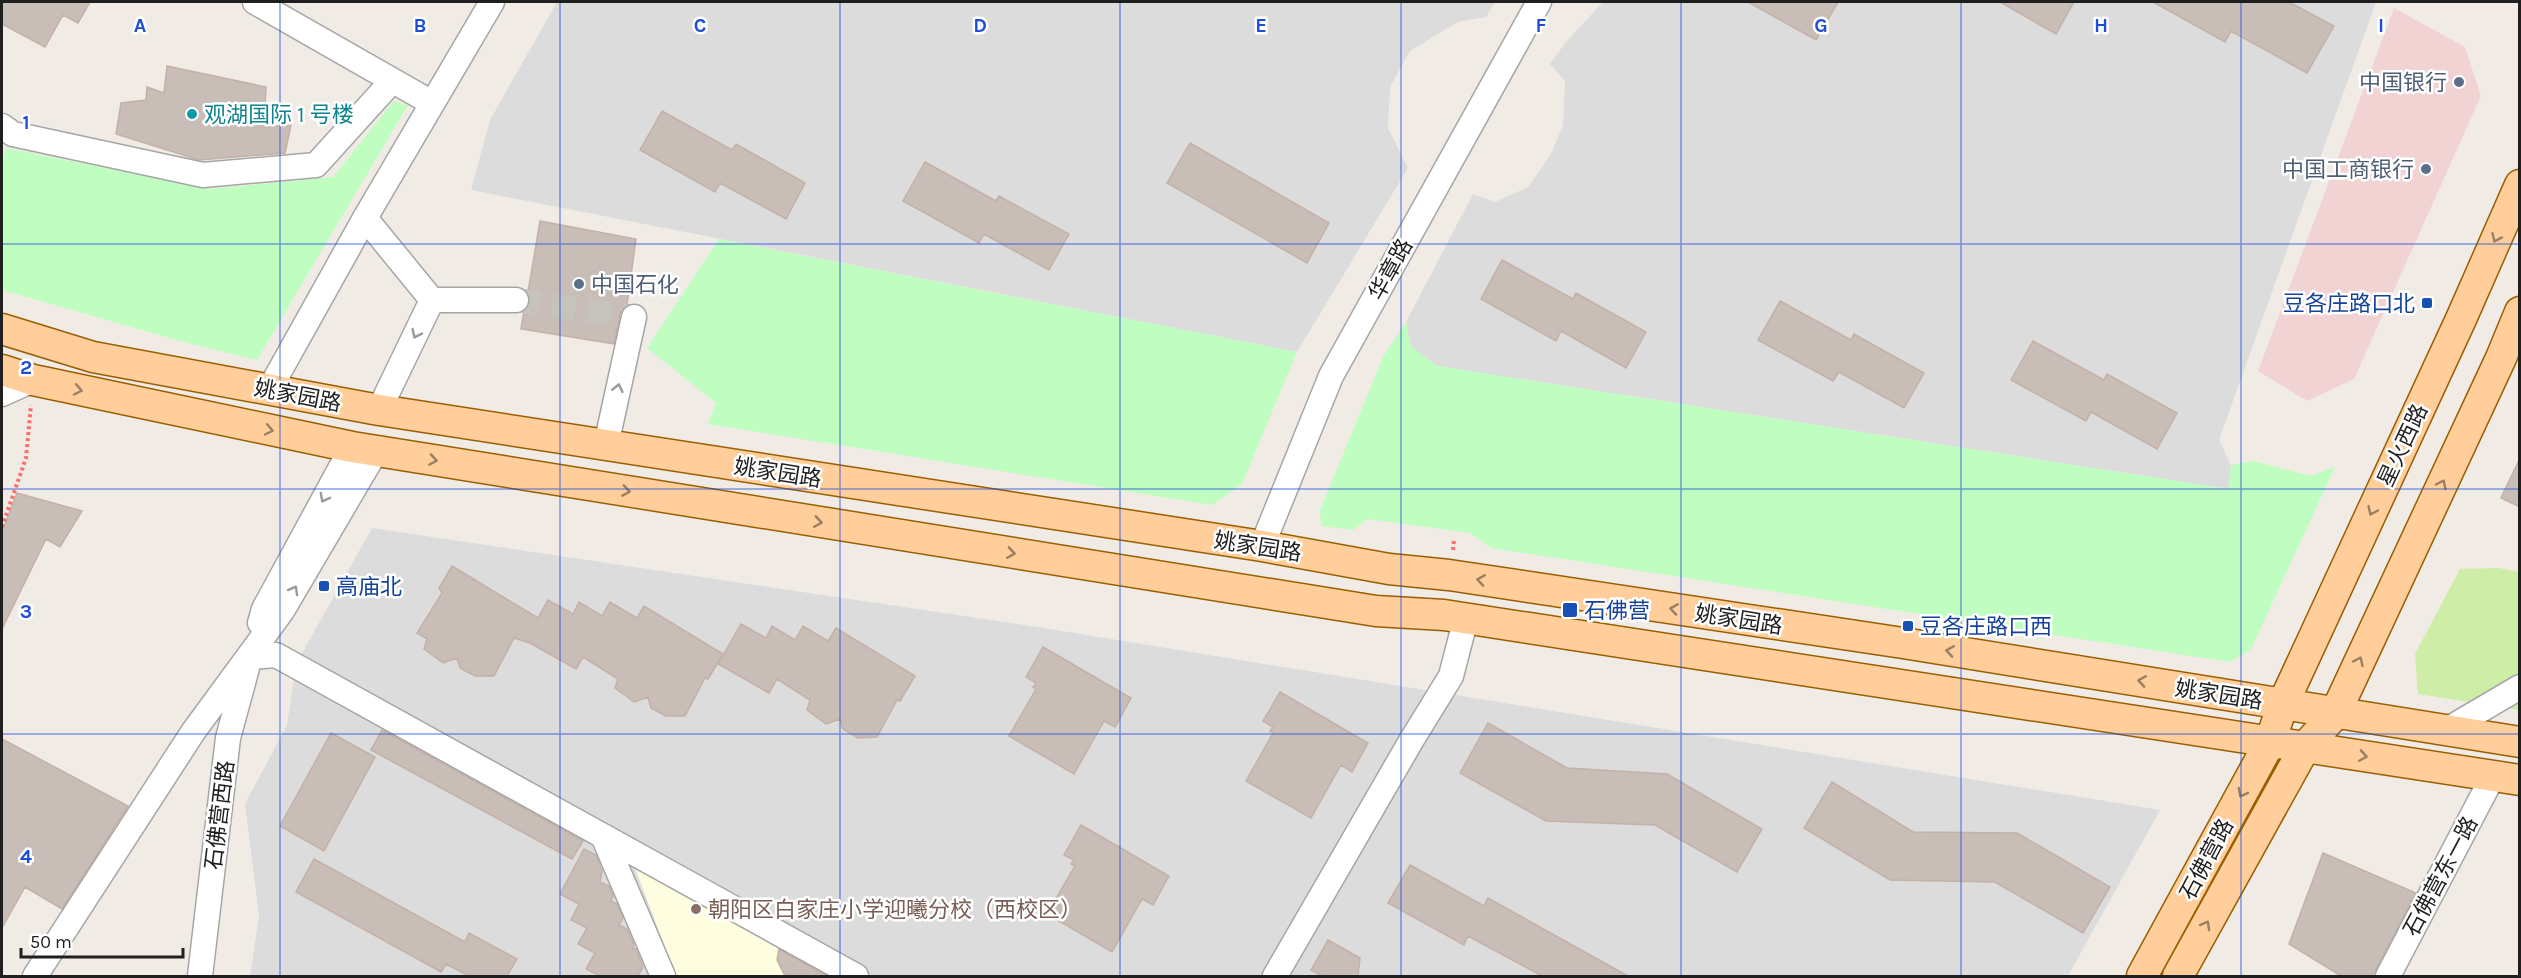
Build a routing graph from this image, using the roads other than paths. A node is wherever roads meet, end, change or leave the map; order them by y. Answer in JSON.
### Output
{"nodes":[{"id":1,"x":255,"y":2,"type":"edge"},
{"id":2,"x":492,"y":2,"type":"edge"},
{"id":3,"x":1539,"y":2,"type":"edge"},
{"id":4,"x":392,"y":81,"type":"junction"},
{"id":5,"x":432,"y":103,"type":"junction"},
{"id":6,"x":2,"y":126,"type":"edge"},
{"id":7,"x":2520,"y":185,"type":"edge"},
{"id":8,"x":365,"y":218,"type":"junction"},
{"id":9,"x":432,"y":300,"type":"junction"},
{"id":10,"x":516,"y":300,"type":"tunnel mouth"},
{"id":11,"x":2520,"y":312,"type":"edge"},
{"id":12,"x":634,"y":317,"type":"dead end"},
{"id":13,"x":2,"y":329,"type":"edge"},
{"id":14,"x":2,"y":370,"type":"edge"},
{"id":15,"x":33,"y":380,"type":"junction"},
{"id":16,"x":269,"y":390,"type":"junction"},
{"id":17,"x":2,"y":394,"type":"edge"},
{"id":18,"x":379,"y":410,"type":"junction"},
{"id":19,"x":606,"y":445,"type":"junction"},
{"id":20,"x":364,"y":449,"type":"junction"},
{"id":21,"x":1262,"y":546,"type":"junction"},
{"id":22,"x":1466,"y":618,"type":"junction"},
{"id":23,"x":250,"y":657,"type":"junction"},
{"id":24,"x":2520,"y":687,"type":"edge"},
{"id":25,"x":2283,"y":704,"type":"junction"},
{"id":26,"x":2335,"y":714,"type":"junction"},
{"id":27,"x":2445,"y":731,"type":"junction"},
{"id":28,"x":2270,"y":742,"type":"junction"},
{"id":29,"x":2520,"y":742,"type":"edge"},
{"id":30,"x":2305,"y":747,"type":"junction"},
{"id":31,"x":2506,"y":778,"type":"edge"},
{"id":32,"x":603,"y":836,"type":"junction"},
{"id":33,"x":36,"y":976,"type":"edge"},
{"id":34,"x":200,"y":976,"type":"edge"},
{"id":35,"x":663,"y":976,"type":"edge"},
{"id":36,"x":856,"y":976,"type":"edge"},
{"id":37,"x":1275,"y":976,"type":"edge"},
{"id":38,"x":2142,"y":976,"type":"edge"},
{"id":39,"x":2178,"y":976,"type":"edge"},
{"id":40,"x":2388,"y":976,"type":"edge"}],
"edges":[{"from":1,"to":4,"type":"street"},
{"from":2,"to":5,"type":"street"},
{"from":3,"to":21,"type":"street","name":"华章路"},
{"from":4,"to":5,"type":"street"},
{"from":4,"to":6,"type":"street"},
{"from":5,"to":8,"type":"street"},
{"from":7,"to":25,"type":"main road","name":"星火西路","one_way":true},
{"from":8,"to":9,"type":"street"},
{"from":8,"to":16,"type":"street"},
{"from":9,"to":10,"type":"street"},
{"from":9,"to":18,"type":"street","one_way":true},
{"from":26,"to":11,"type":"main road","one_way":true},
{"from":19,"to":12,"type":"street","one_way":true},
{"from":13,"to":16,"type":"main road","name":"姚家园路"},
{"from":14,"to":15,"type":"main road","name":"姚家园路"},
{"from":15,"to":17,"type":"street"},
{"from":15,"to":20,"type":"main road","name":"姚家园路","one_way":true},
{"from":16,"to":18,"type":"main road","name":"姚家园路"},
{"from":18,"to":19,"type":"main road","name":"姚家园路"},
{"from":19,"to":21,"type":"main road","name":"姚家园路"},
{"from":20,"to":22,"type":"main road","name":"姚家园路","one_way":true},
{"from":20,"to":23,"type":"street","name":"石佛营西路"},
{"from":25,"to":21,"type":"main road","name":"姚家园路","one_way":true},
{"from":22,"to":28,"type":"main road","name":"姚家园路"},
{"from":22,"to":37,"type":"street"},
{"from":23,"to":32,"type":"street"},
{"from":23,"to":33,"type":"street"},
{"from":23,"to":34,"type":"street","name":"石佛营西路"},
{"from":24,"to":27,"type":"street"},
{"from":25,"to":26,"type":"main road","name":"姚家园路"},
{"from":25,"to":28,"type":"main road","name":"星火西路"},
{"from":26,"to":27,"type":"main road","name":"姚家园路"},
{"from":26,"to":30,"type":"main road","name":"石佛营路"},
{"from":27,"to":29,"type":"main road","name":"姚家园路"},
{"from":28,"to":30,"type":"main road","name":"姚家园路"},
{"from":28,"to":38,"type":"main road","name":"石佛营路","one_way":true},
{"from":30,"to":31,"type":"main road","name":"姚家园路","one_way":true},
{"from":39,"to":30,"type":"main road","name":"石佛营路","one_way":true},
{"from":31,"to":40,"type":"street","name":"石佛营东一路"},
{"from":32,"to":35,"type":"street"},
{"from":32,"to":36,"type":"street"}]}
